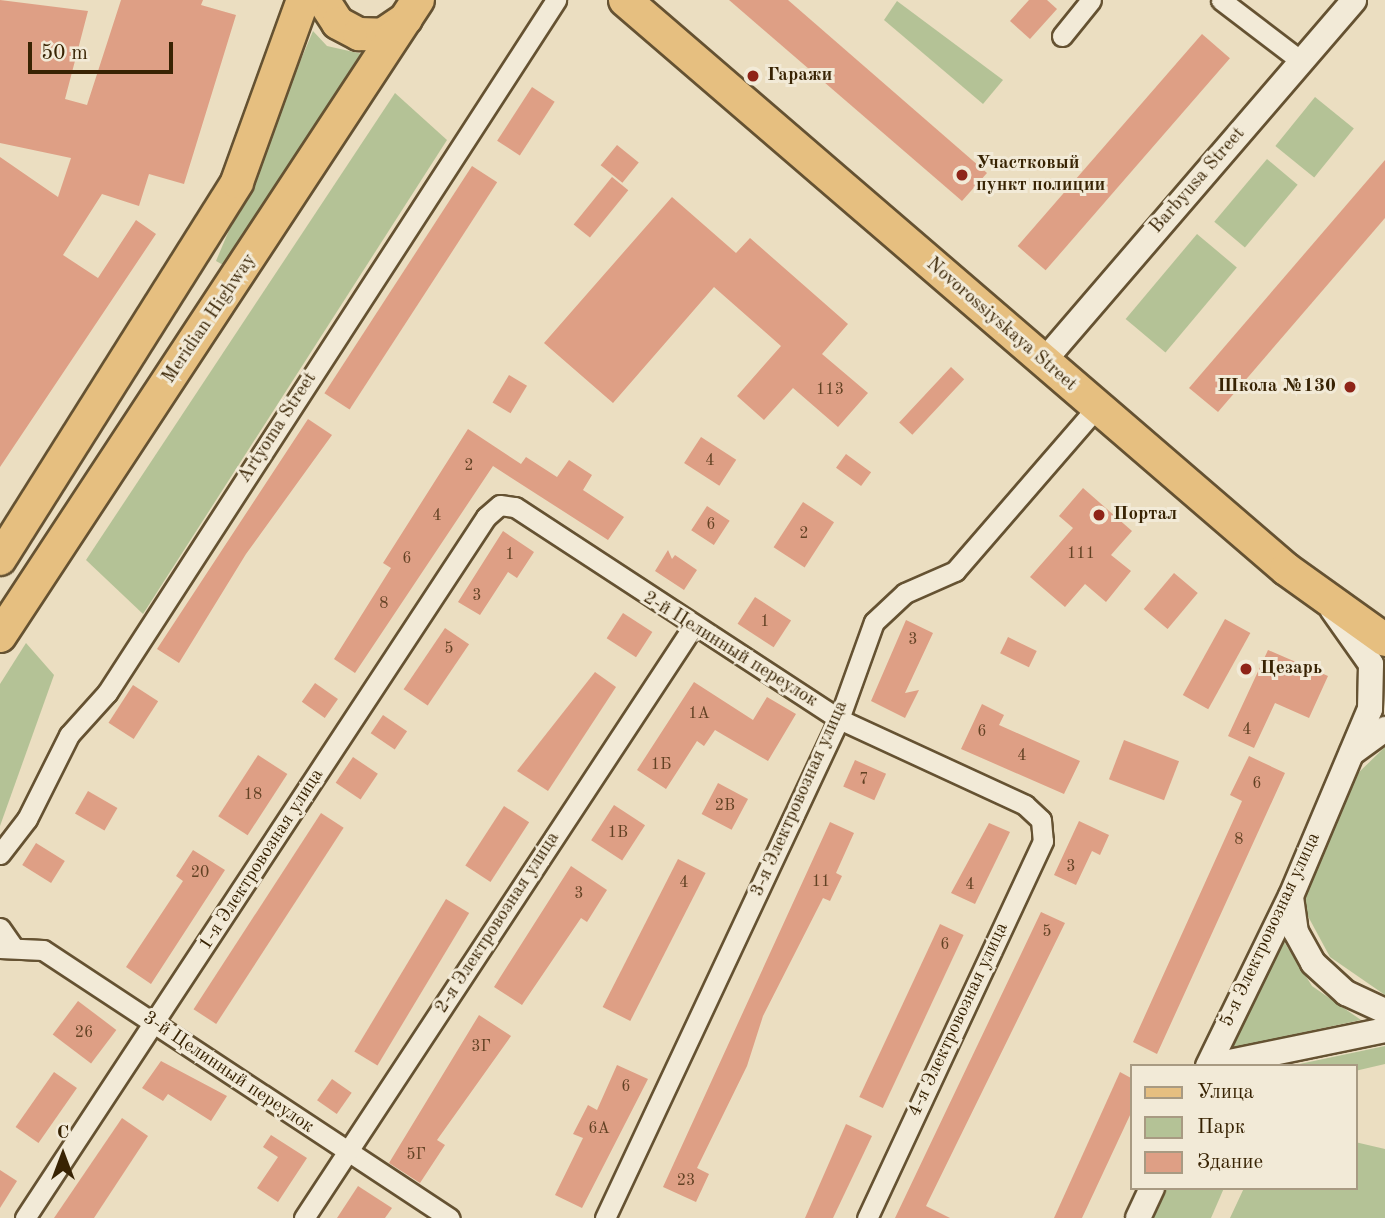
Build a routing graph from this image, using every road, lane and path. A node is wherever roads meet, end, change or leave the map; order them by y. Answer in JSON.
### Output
{"nodes":[{"id":1,"x":303,"y":0,"type":"edge"},
{"id":2,"x":323,"y":0,"type":"edge"},
{"id":3,"x":556,"y":0,"type":"edge"},
{"id":4,"x":625,"y":0,"type":"edge"},
{"id":5,"x":1091,"y":0,"type":"edge"},
{"id":6,"x":1221,"y":0,"type":"edge"},
{"id":7,"x":1354,"y":0,"type":"edge"},
{"id":8,"x":414,"y":7,"type":"edge"},
{"id":9,"x":1062,"y":36,"type":"dead end"},
{"id":10,"x":1301,"y":61,"type":"junction"},
{"id":11,"x":1044,"y":362,"type":"junction"},
{"id":12,"x":1096,"y":408,"type":"junction"},
{"id":13,"x":500,"y":505,"type":"joint"},
{"id":14,"x":0,"y":559,"type":"edge"},
{"id":15,"x":1327,"y":603,"type":"junction"},
{"id":16,"x":692,"y":628,"type":"junction"},
{"id":17,"x":0,"y":636,"type":"edge"},
{"id":18,"x":1385,"y":640,"type":"edge"},
{"id":19,"x":839,"y":719,"type":"junction"},
{"id":20,"x":1385,"y":729,"type":"edge"},
{"id":21,"x":1349,"y":755,"type":"junction"},
{"id":22,"x":1041,"y":820,"type":"joint"},
{"id":23,"x":0,"y":854,"type":"edge"},
{"id":24,"x":1291,"y":896,"type":"junction"},
{"id":25,"x":0,"y":928,"type":"edge"},
{"id":26,"x":7,"y":948,"type":"edge"},
{"id":27,"x":1385,"y":1011,"type":"edge"},
{"id":28,"x":156,"y":1023,"type":"junction"},
{"id":29,"x":1385,"y":1030,"type":"edge"},
{"id":30,"x":1210,"y":1064,"type":"edge"},
{"id":31,"x":1219,"y":1064,"type":"edge"},
{"id":32,"x":346,"y":1153,"type":"junction"},
{"id":33,"x":1151,"y":1190,"type":"edge"},
{"id":34,"x":25,"y":1218,"type":"edge"},
{"id":35,"x":304,"y":1218,"type":"edge"},
{"id":36,"x":450,"y":1218,"type":"edge"},
{"id":37,"x":605,"y":1218,"type":"edge"},
{"id":38,"x":867,"y":1218,"type":"edge"},
{"id":39,"x":1138,"y":1218,"type":"edge"}],
"edges":[{"from":1,"to":14,"type":"main road"},
{"from":2,"to":8,"type":"main road"},
{"from":3,"to":23,"type":"street","name":"Artyoma Street"},
{"from":4,"to":11,"type":"main road","name":"Novorossiyskaya Street"},
{"from":5,"to":9,"type":"street"},
{"from":6,"to":10,"type":"street"},
{"from":7,"to":10,"type":"street","name":"Barbyusa Street"},
{"from":8,"to":17,"type":"main road","name":"Meridian Highway"},
{"from":10,"to":11,"type":"street","name":"Barbyusa Street"},
{"from":11,"to":12,"type":"main road","name":"Novorossiyskaya Street"},
{"from":12,"to":15,"type":"main road","name":"Novorossiyskaya Street"},
{"from":12,"to":19,"type":"street","name":"3-я Электровозная улица"},
{"from":13,"to":16,"type":"street","name":"2-й Целинный переулок"},
{"from":13,"to":28,"type":"street","name":"1-я Электровозная улица"},
{"from":15,"to":18,"type":"main road","name":"Novorossiyskaya Street"},
{"from":15,"to":21,"type":"street","name":"5-я Электровозная улица"},
{"from":16,"to":19,"type":"street","name":"2-й Целинный переулок"},
{"from":16,"to":32,"type":"street","name":"2-я Электровозная улица"},
{"from":19,"to":22,"type":"street","name":"2-й Целинный переулок"},
{"from":19,"to":37,"type":"street","name":"3-я Электровозная улица"},
{"from":20,"to":21,"type":"street"},
{"from":21,"to":24,"type":"street","name":"5-я Электровозная улица"},
{"from":22,"to":38,"type":"street","name":"4-я Электровозная улица"},
{"from":24,"to":27,"type":"street"},
{"from":24,"to":30,"type":"street","name":"5-я Электровозная улица"},
{"from":25,"to":26,"type":"street"},
{"from":26,"to":28,"type":"street","name":"3-й Целинный переулок"},
{"from":28,"to":32,"type":"street","name":"3-й Целинный переулок"},
{"from":28,"to":34,"type":"street","name":"1-я Электровозная улица"},
{"from":29,"to":31,"type":"street"},
{"from":32,"to":35,"type":"street","name":"2-я Электровозная улица"},
{"from":32,"to":36,"type":"street","name":"3-й Целинный переулок"},
{"from":33,"to":39,"type":"street"}]}
